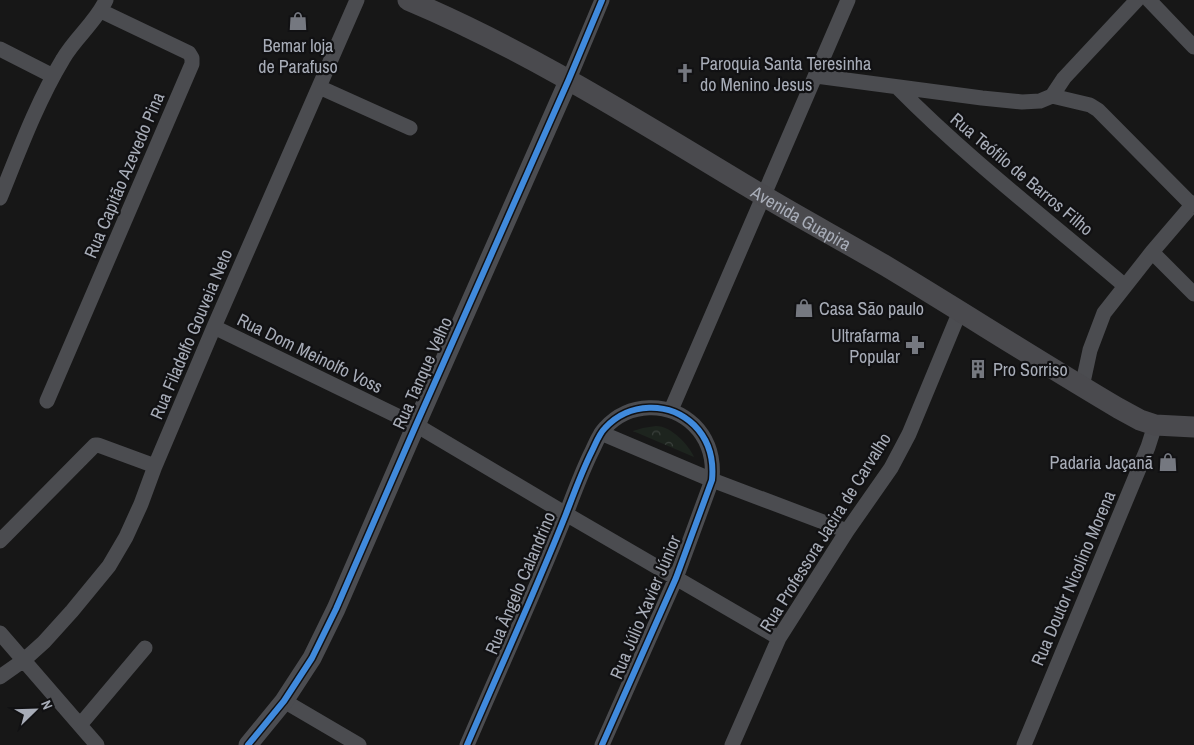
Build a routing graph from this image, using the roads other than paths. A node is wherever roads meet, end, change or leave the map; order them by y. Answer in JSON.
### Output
{"nodes":[{"id":1,"x":357,"y":0,"type":"edge"},
{"id":2,"x":408,"y":0,"type":"edge"},
{"id":3,"x":602,"y":0,"type":"edge"},
{"id":4,"x":848,"y":0,"type":"edge"},
{"id":5,"x":1137,"y":0,"type":"edge"},
{"id":6,"x":1149,"y":0,"type":"edge"},
{"id":7,"x":103,"y":5,"type":"edge"},
{"id":8,"x":1194,"y":47,"type":"edge"},
{"id":9,"x":0,"y":49,"type":"edge"},
{"id":10,"x":53,"y":76,"type":"junction"},
{"id":11,"x":816,"y":76,"type":"junction"},
{"id":12,"x":569,"y":80,"type":"junction"},
{"id":13,"x":319,"y":87,"type":"junction"},
{"id":14,"x":897,"y":87,"type":"junction"},
{"id":15,"x":1052,"y":96,"type":"junction"},
{"id":16,"x":410,"y":128,"type":"dead end"},
{"id":17,"x":763,"y":196,"type":"junction"},
{"id":18,"x":0,"y":198,"type":"edge"},
{"id":19,"x":1193,"y":204,"type":"edge"},
{"id":20,"x":1152,"y":252,"type":"junction"},
{"id":21,"x":1125,"y":286,"type":"junction"},
{"id":22,"x":1194,"y":294,"type":"edge"},
{"id":23,"x":960,"y":311,"type":"junction"},
{"id":24,"x":214,"y":327,"type":"junction"},
{"id":25,"x":1082,"y":387,"type":"junction"},
{"id":26,"x":48,"y":401,"type":"dead end"},
{"id":27,"x":671,"y":410,"type":"junction"},
{"id":28,"x":416,"y":425,"type":"junction"},
{"id":29,"x":1155,"y":425,"type":"junction"},
{"id":30,"x":1194,"y":427,"type":"edge"},
{"id":31,"x":600,"y":433,"type":"junction"},
{"id":32,"x":155,"y":466,"type":"junction"},
{"id":33,"x":712,"y":480,"type":"junction"},
{"id":34,"x":566,"y":514,"type":"junction"},
{"id":35,"x":847,"y":531,"type":"junction"},
{"id":36,"x":0,"y":541,"type":"edge"},
{"id":37,"x":676,"y":578,"type":"junction"},
{"id":38,"x":0,"y":633,"type":"edge"},
{"id":39,"x":778,"y":638,"type":"junction"},
{"id":40,"x":145,"y":648,"type":"dead end"},
{"id":41,"x":24,"y":660,"type":"junction"},
{"id":42,"x":0,"y":677,"type":"edge"},
{"id":43,"x":284,"y":701,"type":"junction"},
{"id":44,"x":80,"y":725,"type":"junction"},
{"id":45,"x":97,"y":745,"type":"edge"},
{"id":46,"x":248,"y":745,"type":"edge"},
{"id":47,"x":359,"y":745,"type":"edge"},
{"id":48,"x":467,"y":745,"type":"edge"},
{"id":49,"x":602,"y":745,"type":"edge"},
{"id":50,"x":732,"y":745,"type":"edge"},
{"id":51,"x":1024,"y":745,"type":"edge"}],
"edges":[{"from":1,"to":13,"type":"street","name":"Rua Filadelfo Gouveia Neto"},
{"from":2,"to":12,"type":"main road","name":"Avenida Guapira"},
{"from":3,"to":12,"type":"street","name":"Rua Tanque Velho"},
{"from":4,"to":11,"type":"street"},
{"from":5,"to":15,"type":"street"},
{"from":6,"to":8,"type":"street"},
{"from":7,"to":10,"type":"street"},
{"from":7,"to":26,"type":"street","name":"Rua Capitão Azevedo Pina"},
{"from":9,"to":10,"type":"street"},
{"from":10,"to":18,"type":"street"},
{"from":11,"to":14,"type":"street"},
{"from":11,"to":17,"type":"street"},
{"from":12,"to":17,"type":"main road","name":"Avenida Guapira"},
{"from":12,"to":28,"type":"street","name":"Rua Tanque Velho"},
{"from":13,"to":16,"type":"street"},
{"from":13,"to":24,"type":"street","name":"Rua Filadelfo Gouveia Neto"},
{"from":14,"to":15,"type":"street"},
{"from":14,"to":21,"type":"street","name":"Rua Teófilo de Barros Filho"},
{"from":15,"to":19,"type":"street"},
{"from":17,"to":23,"type":"main road","name":"Avenida Guapira"},
{"from":17,"to":27,"type":"street"},
{"from":19,"to":20,"type":"street"},
{"from":20,"to":21,"type":"street"},
{"from":20,"to":22,"type":"street"},
{"from":21,"to":25,"type":"street"},
{"from":23,"to":25,"type":"main road","name":"Avenida Guapira"},
{"from":23,"to":35,"type":"street","name":"Rua Professora Jacira de Carvalho"},
{"from":24,"to":28,"type":"street","name":"Rua Dom Meinolfo Voss"},
{"from":24,"to":32,"type":"street","name":"Rua Filadelfo Gouveia Neto"},
{"from":25,"to":29,"type":"main road","name":"Avenida Guapira"},
{"from":27,"to":31,"type":"street"},
{"from":27,"to":33,"type":"street"},
{"from":28,"to":34,"type":"street","name":"Rua Dom Meinolfo Voss"},
{"from":28,"to":43,"type":"street","name":"Rua Tanque Velho"},
{"from":29,"to":30,"type":"main road","name":"Avenida Guapira"},
{"from":29,"to":51,"type":"street","name":"Rua Doutor Nicolino Morena"},
{"from":31,"to":33,"type":"street"},
{"from":31,"to":34,"type":"street","name":"Rua Ângelo Calandrino"},
{"from":32,"to":36,"type":"street"},
{"from":32,"to":41,"type":"street","name":"Rua Filadelfo Gouveia Neto"},
{"from":33,"to":35,"type":"street"},
{"from":33,"to":37,"type":"street","name":"Rua Júlio Xavier Júnior"},
{"from":34,"to":37,"type":"street","name":"Rua Dom Meinolfo Voss"},
{"from":34,"to":48,"type":"street","name":"Rua Ângelo Calandrino"},
{"from":35,"to":39,"type":"street","name":"Rua Professora Jacira de Carvalho"},
{"from":37,"to":39,"type":"street","name":"Rua Dom Meinolfo Voss"},
{"from":37,"to":49,"type":"street","name":"Rua Júlio Xavier Júnior"},
{"from":38,"to":41,"type":"street"},
{"from":39,"to":50,"type":"street","name":"Rua Professora Jacira de Carvalho"},
{"from":40,"to":44,"type":"street"},
{"from":41,"to":42,"type":"street","name":"Rua Filadelfo Gouveia Neto"},
{"from":41,"to":44,"type":"street"},
{"from":43,"to":46,"type":"street","name":"Rua Tanque Velho"},
{"from":43,"to":47,"type":"street"},
{"from":44,"to":45,"type":"street"}]}
